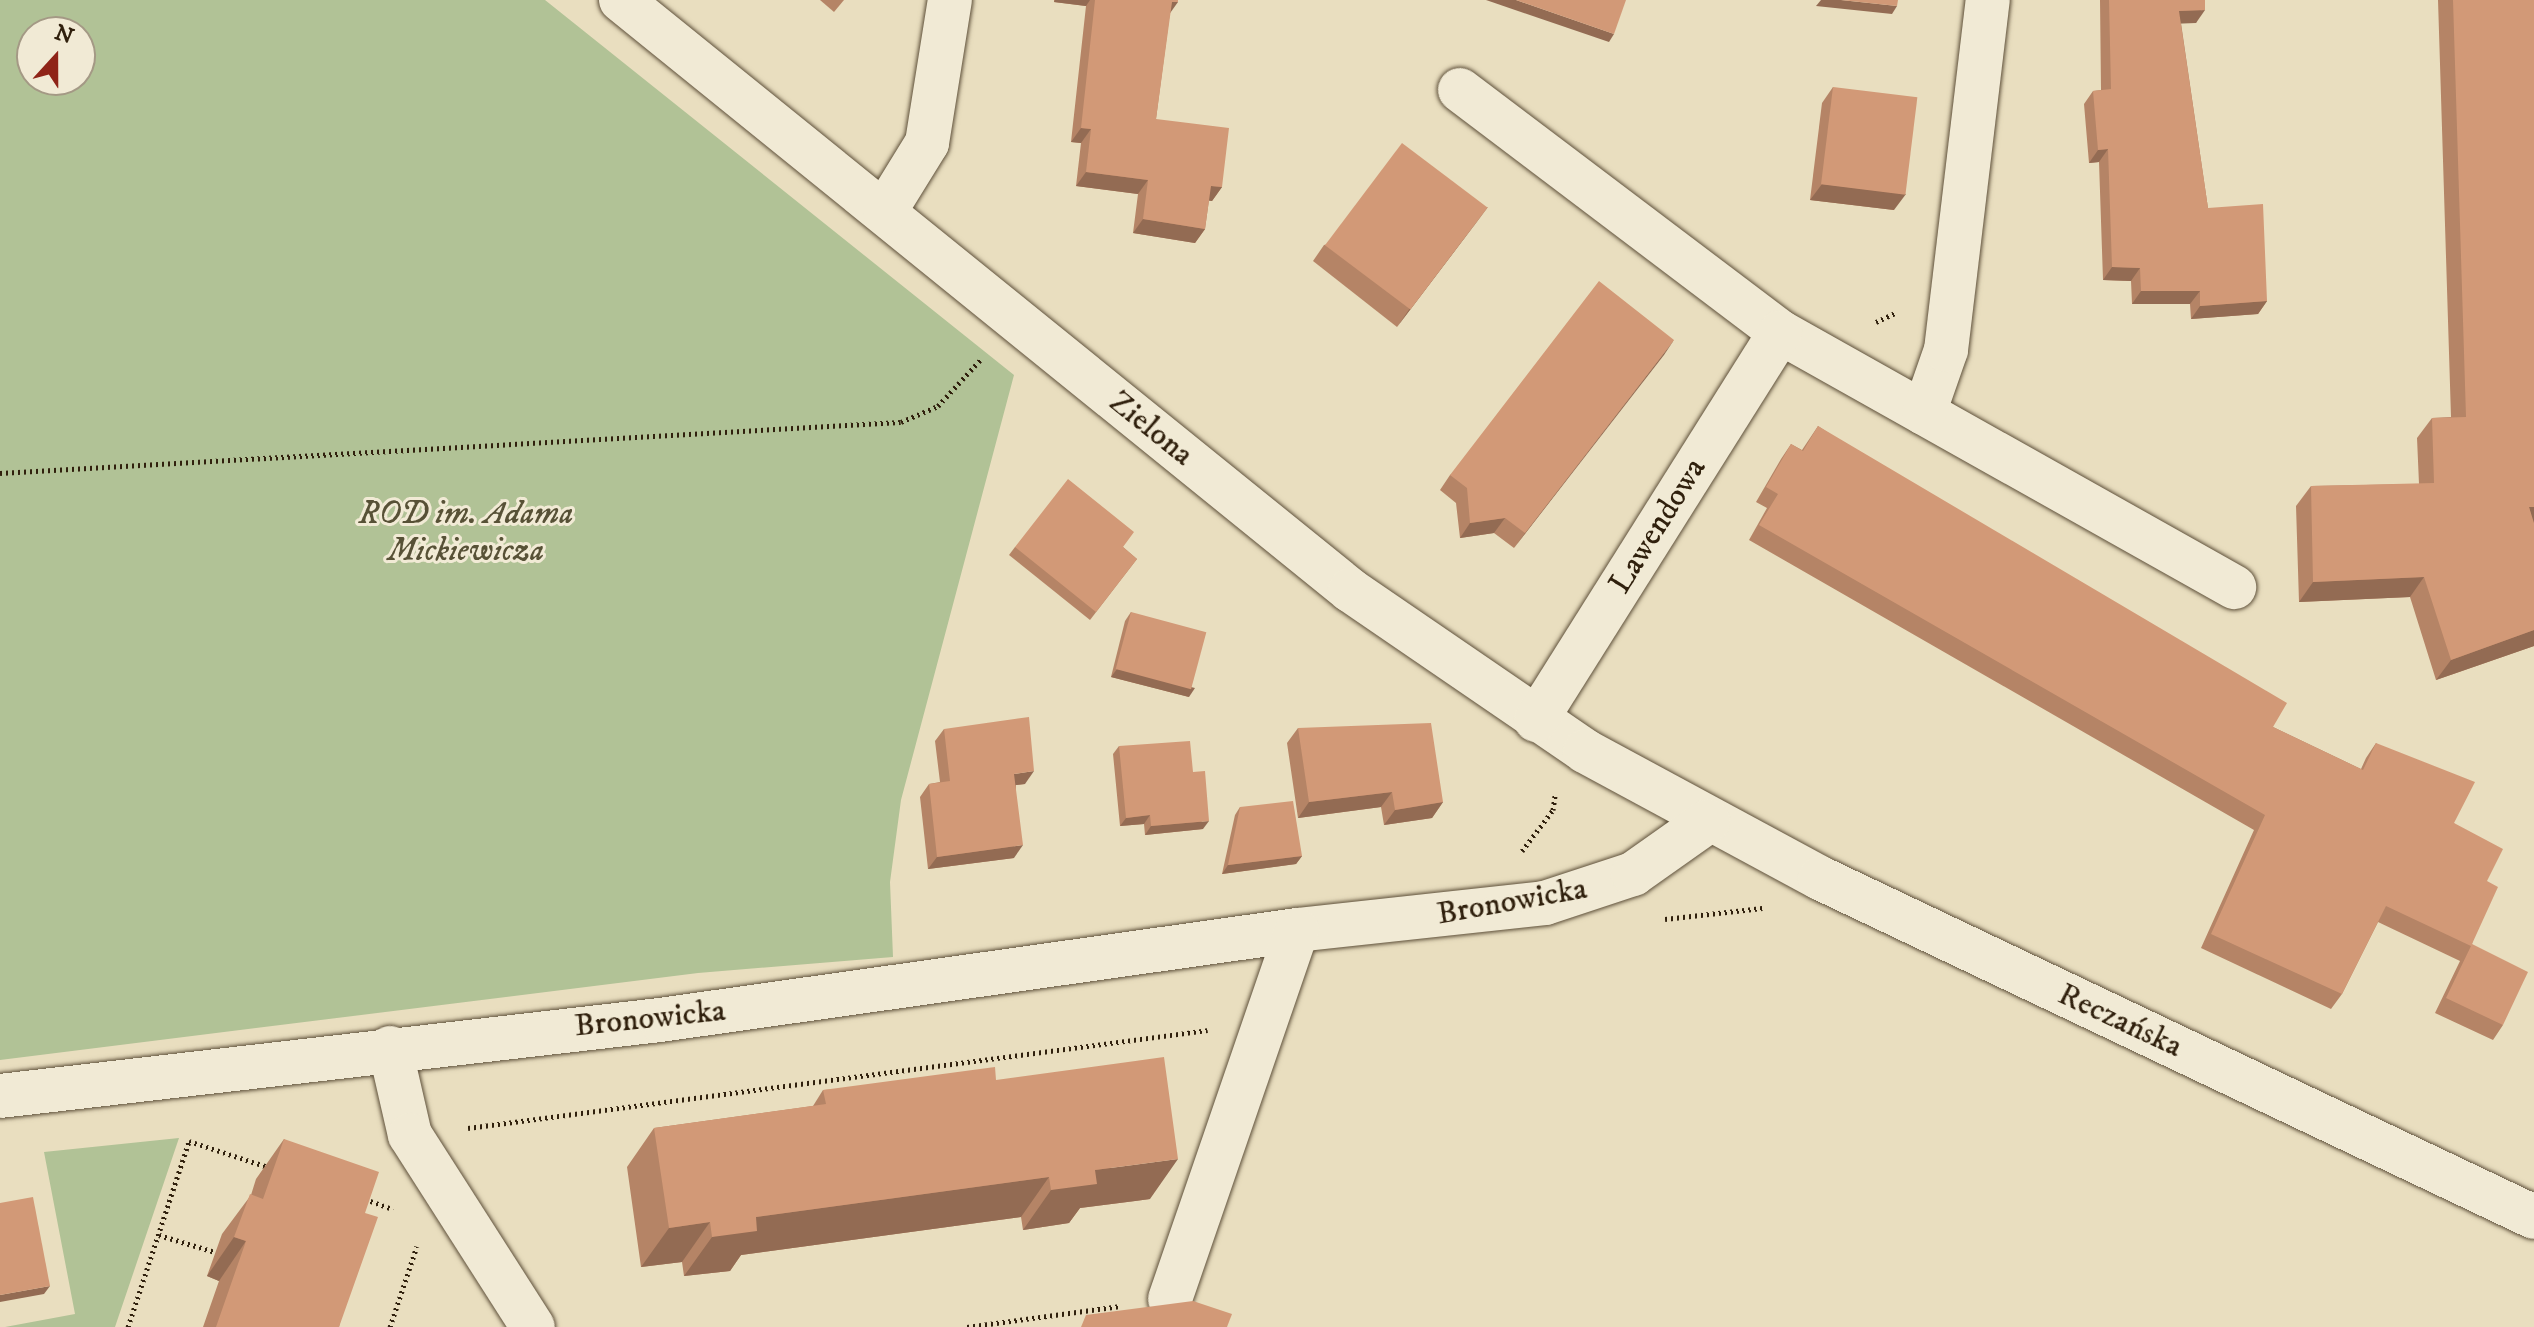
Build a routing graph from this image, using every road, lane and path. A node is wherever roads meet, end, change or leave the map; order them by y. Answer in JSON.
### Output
{"nodes":[{"id":1,"x":621,"y":0,"type":"edge"},
{"id":2,"x":950,"y":0,"type":"edge"},
{"id":3,"x":1988,"y":0,"type":"edge"},
{"id":4,"x":1460,"y":90,"type":"dead end"},
{"id":5,"x":885,"y":211,"type":"junction"},
{"id":6,"x":1014,"y":317,"type":"junction"},
{"id":7,"x":1780,"y":332,"type":"junction"},
{"id":8,"x":1924,"y":413,"type":"junction"},
{"id":9,"x":0,"y":473,"type":"edge"},
{"id":10,"x":2234,"y":587,"type":"dead end"},
{"id":11,"x":1536,"y":720,"type":"junction"},
{"id":12,"x":1708,"y":821,"type":"junction"},
{"id":13,"x":1779,"y":905,"type":"dead end"},
{"id":14,"x":1655,"y":920,"type":"dead end"},
{"id":15,"x":1297,"y":930,"type":"junction"},
{"id":16,"x":1265,"y":1023,"type":"junction"},
{"id":17,"x":390,"y":1048,"type":"junction"},
{"id":18,"x":0,"y":1096,"type":"edge"},
{"id":19,"x":466,"y":1129,"type":"dead end"},
{"id":20,"x":280,"y":1170,"type":"edge"},
{"id":21,"x":353,"y":1195,"type":"edge"},
{"id":22,"x":408,"y":1213,"type":"dead end"},
{"id":23,"x":2534,"y":1217,"type":"edge"},
{"id":24,"x":159,"y":1235,"type":"junction"},
{"id":25,"x":420,"y":1235,"type":"dead end"},
{"id":26,"x":215,"y":1252,"type":"dead end"},
{"id":27,"x":1170,"y":1299,"type":"joint"},
{"id":28,"x":1018,"y":1324,"type":"edge"},
{"id":29,"x":128,"y":1327,"type":"edge"},
{"id":30,"x":390,"y":1327,"type":"edge"},
{"id":31,"x":533,"y":1327,"type":"edge"},
{"id":32,"x":967,"y":1327,"type":"edge"}],
"edges":[{"from":1,"to":5,"type":"street","name":"Zielona"},
{"from":2,"to":5,"type":"street"},
{"from":3,"to":8,"type":"street"},
{"from":4,"to":7,"type":"street"},
{"from":5,"to":6,"type":"street","name":"Zielona"},
{"from":6,"to":9,"type":"path"},
{"from":6,"to":11,"type":"street","name":"Zielona"},
{"from":7,"to":8,"type":"street"},
{"from":7,"to":11,"type":"street","name":"Lawendowa"},
{"from":8,"to":10,"type":"street"},
{"from":11,"to":12,"type":"street","name":"Zielona"},
{"from":12,"to":15,"type":"street","name":"Bronowicka"},
{"from":12,"to":23,"type":"street","name":"Reczańska"},
{"from":13,"to":14,"type":"path"},
{"from":15,"to":16,"type":"street"},
{"from":15,"to":17,"type":"street","name":"Bronowicka"},
{"from":16,"to":19,"type":"path"},
{"from":16,"to":27,"type":"street"},
{"from":17,"to":18,"type":"street","name":"Bronowicka"},
{"from":17,"to":31,"type":"street"},
{"from":20,"to":24,"type":"path"},
{"from":21,"to":22,"type":"path"},
{"from":24,"to":26,"type":"path"},
{"from":24,"to":29,"type":"path"},
{"from":25,"to":30,"type":"path"},
{"from":27,"to":28,"type":"path"},
{"from":28,"to":32,"type":"path"}]}
